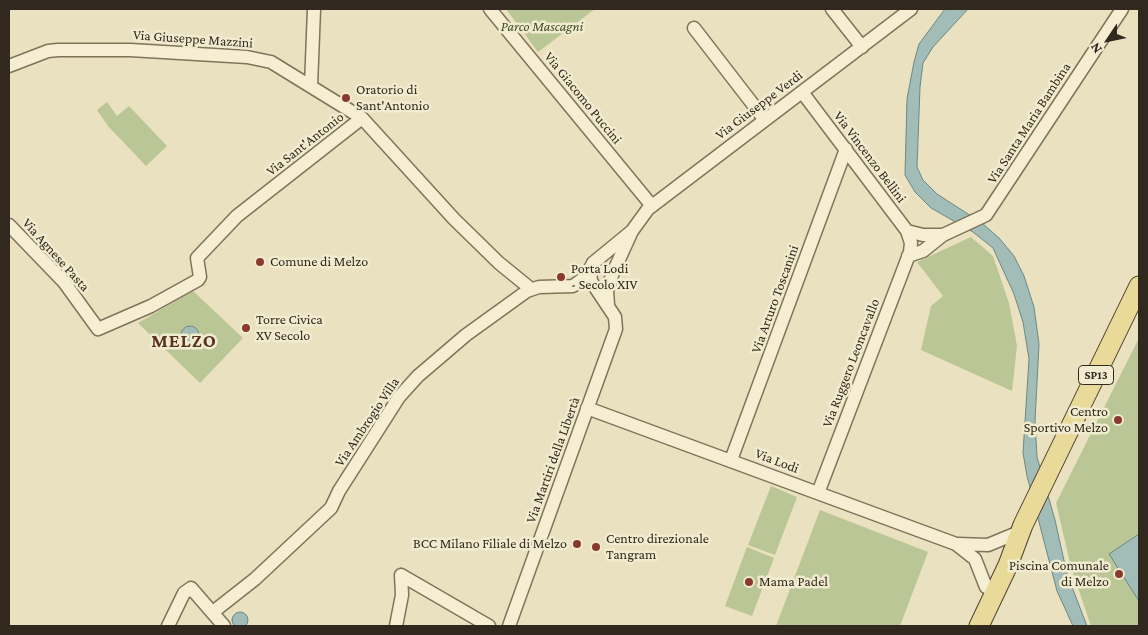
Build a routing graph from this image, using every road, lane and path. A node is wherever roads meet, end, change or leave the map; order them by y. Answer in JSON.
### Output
{"nodes":[{"id":1,"x":314,"y":9,"type":"edge"},
{"id":2,"x":490,"y":9,"type":"edge"},
{"id":3,"x":832,"y":9,"type":"edge"},
{"id":4,"x":911,"y":9,"type":"edge"},
{"id":5,"x":1122,"y":9,"type":"edge"},
{"id":6,"x":694,"y":28,"type":"dead end"},
{"id":7,"x":862,"y":47,"type":"junction"},
{"id":8,"x":9,"y":66,"type":"edge"},
{"id":9,"x":311,"y":86,"type":"junction"},
{"id":10,"x":802,"y":92,"type":"junction"},
{"id":11,"x":362,"y":118,"type":"junction"},
{"id":12,"x":765,"y":120,"type":"junction"},
{"id":13,"x":846,"y":149,"type":"junction"},
{"id":14,"x":652,"y":206,"type":"junction"},
{"id":15,"x":9,"y":225,"type":"edge"},
{"id":16,"x":632,"y":231,"type":"junction"},
{"id":17,"x":946,"y":234,"type":"junction"},
{"id":18,"x":909,"y":243,"type":"junction"},
{"id":19,"x":593,"y":264,"type":"junction"},
{"id":20,"x":612,"y":275,"type":"junction"},
{"id":21,"x":1139,"y":286,"type":"edge"},
{"id":22,"x":531,"y":289,"type":"junction"},
{"id":23,"x":608,"y":305,"type":"junction"},
{"id":24,"x":129,"y":316,"type":"joint"},
{"id":25,"x":587,"y":408,"type":"junction"},
{"id":26,"x":732,"y":460,"type":"junction"},
{"id":27,"x":818,"y":493,"type":"junction"},
{"id":28,"x":1020,"y":529,"type":"junction"},
{"id":29,"x":956,"y":544,"type":"junction"},
{"id":30,"x":986,"y":587,"type":"junction"},
{"id":31,"x":213,"y":612,"type":"junction"},
{"id":32,"x":168,"y":626,"type":"edge"},
{"id":33,"x":224,"y":626,"type":"edge"},
{"id":34,"x":396,"y":626,"type":"edge"},
{"id":35,"x":489,"y":626,"type":"edge"},
{"id":36,"x":509,"y":626,"type":"edge"},
{"id":37,"x":967,"y":626,"type":"edge"},
{"id":38,"x":978,"y":626,"type":"edge"}],
"edges":[{"from":1,"to":9,"type":"street"},
{"from":2,"to":14,"type":"street","name":"Via Giacomo Puccini"},
{"from":3,"to":7,"type":"street"},
{"from":4,"to":7,"type":"street","name":"Via Giuseppe Verdi"},
{"from":5,"to":17,"type":"street","name":"Via Santa Maria Bambina"},
{"from":6,"to":12,"type":"street"},
{"from":7,"to":10,"type":"street","name":"Via Giuseppe Verdi"},
{"from":8,"to":9,"type":"street","name":"Via Giuseppe Mazzini"},
{"from":9,"to":11,"type":"street","name":"Via Giuseppe Mazzini"},
{"from":10,"to":12,"type":"street","name":"Via Giuseppe Verdi"},
{"from":10,"to":13,"type":"street","name":"Via Vincenzo Bellini"},
{"from":11,"to":22,"type":"street","name":"Via Sant'Antonio"},
{"from":11,"to":24,"type":"street","name":"Via Sant'Antonio"},
{"from":12,"to":14,"type":"street","name":"Via Giuseppe Verdi"},
{"from":13,"to":18,"type":"street","name":"Via Vincenzo Bellini"},
{"from":13,"to":26,"type":"street","name":"Via Arturo Toscanini"},
{"from":14,"to":16,"type":"street","name":"Via Giuseppe Verdi"},
{"from":15,"to":24,"type":"street","name":"Via Agnese Pasta"},
{"from":16,"to":19,"type":"street"},
{"from":16,"to":20,"type":"street"},
{"from":17,"to":18,"type":"street","name":"Via Santa Maria Bambina"},
{"from":17,"to":18,"type":"street","name":"Via Santa Maria Bambina"},
{"from":18,"to":27,"type":"street","name":"Via Ruggero Leoncavallo"},
{"from":19,"to":20,"type":"street"},
{"from":19,"to":20,"type":"street"},
{"from":19,"to":22,"type":"street"},
{"from":19,"to":23,"type":"street"},
{"from":20,"to":23,"type":"street"},
{"from":21,"to":28,"type":"main road","number":"SP13"},
{"from":22,"to":31,"type":"street","name":"Via Ambrogio Villa"},
{"from":23,"to":25,"type":"street","name":"Via Martiri della Libertà"},
{"from":25,"to":26,"type":"street","name":"Via Lodi"},
{"from":25,"to":36,"type":"street","name":"Via Martiri della Libertà"},
{"from":26,"to":27,"type":"street","name":"Via Lodi"},
{"from":27,"to":29,"type":"street","name":"Via Lodi"},
{"from":28,"to":29,"type":"street","name":"Via Lodi"},
{"from":28,"to":30,"type":"main road","number":"SP13"},
{"from":28,"to":38,"type":"main road","number":"SP13"},
{"from":29,"to":30,"type":"street","name":"Via Lodi"},
{"from":30,"to":37,"type":"main road","number":"SP13"},
{"from":31,"to":32,"type":"street"},
{"from":31,"to":33,"type":"street"},
{"from":34,"to":35,"type":"street"}]}
